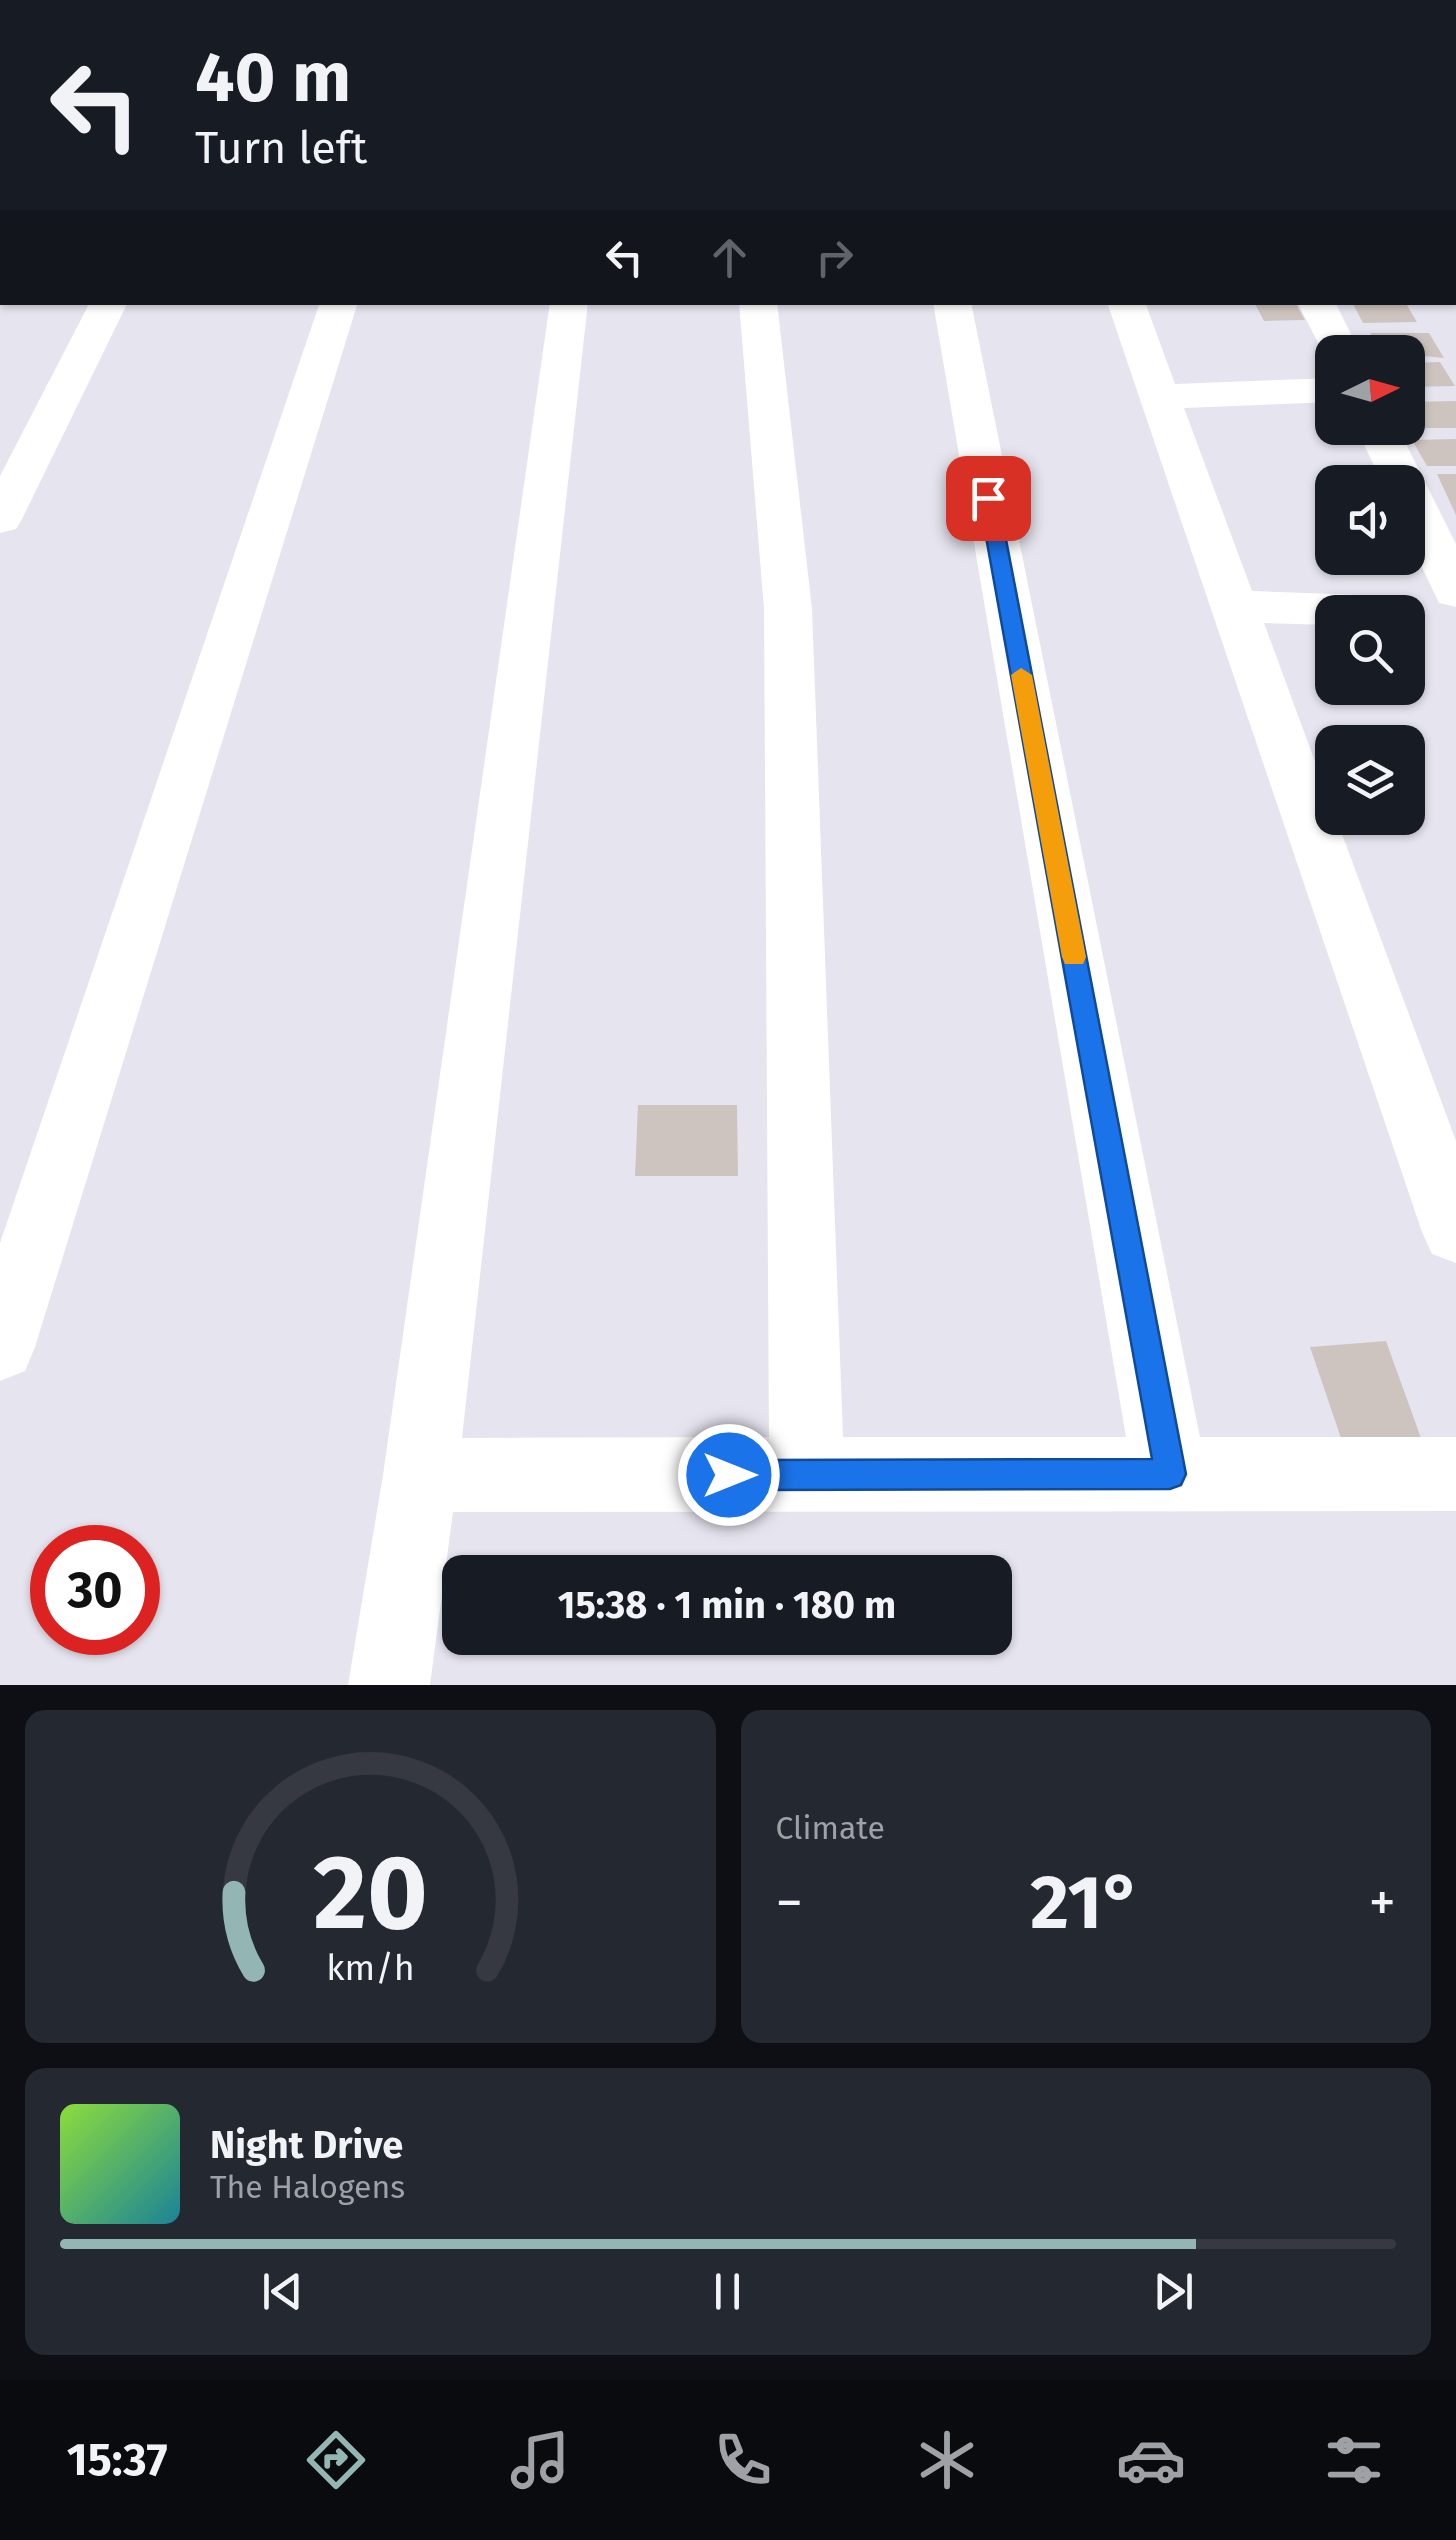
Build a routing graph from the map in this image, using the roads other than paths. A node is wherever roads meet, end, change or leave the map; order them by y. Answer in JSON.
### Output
{"nodes":[{"id":1,"x":108,"y":305,"type":"edge"},
{"id":2,"x":338,"y":305,"type":"edge"},
{"id":3,"x":569,"y":305,"type":"edge"},
{"id":4,"x":758,"y":305,"type":"edge"},
{"id":5,"x":953,"y":305,"type":"edge"},
{"id":6,"x":1127,"y":305,"type":"edge"},
{"id":7,"x":1317,"y":305,"type":"edge"},
{"id":8,"x":1332,"y":335,"type":"edge"},
{"id":9,"x":1315,"y":391,"type":"edge"},
{"id":10,"x":1160,"y":397,"type":"junction"},
{"id":11,"x":0,"y":520,"type":"edge"},
{"id":12,"x":1425,"y":527,"type":"edge"},
{"id":13,"x":1456,"y":592,"type":"edge"},
{"id":14,"x":1234,"y":606,"type":"junction"},
{"id":15,"x":1315,"y":609,"type":"edge"},
{"id":16,"x":1425,"y":614,"type":"edge"},
{"id":17,"x":1456,"y":615,"type":"edge"},
{"id":18,"x":1456,"y":1232,"type":"edge"},
{"id":19,"x":0,"y":1347,"type":"edge"},
{"id":20,"x":1170,"y":1474,"type":"junction"},
{"id":21,"x":1456,"y":1474,"type":"edge"},
{"id":22,"x":420,"y":1475,"type":"junction"},
{"id":23,"x":806,"y":1475,"type":"junction"},
{"id":24,"x":390,"y":1685,"type":"edge"}],
"edges":[{"from":1,"to":11,"type":"street"},
{"from":2,"to":19,"type":"street"},
{"from":3,"to":22,"type":"street"},
{"from":4,"to":23,"type":"street"},
{"from":5,"to":20,"type":"street"},
{"from":6,"to":10,"type":"street"},
{"from":7,"to":8,"type":"street"},
{"from":9,"to":10,"type":"street"},
{"from":10,"to":14,"type":"street"},
{"from":12,"to":13,"type":"street"},
{"from":14,"to":15,"type":"street"},
{"from":14,"to":18,"type":"street"},
{"from":16,"to":17,"type":"street"},
{"from":20,"to":21,"type":"street"},
{"from":20,"to":23,"type":"street"},
{"from":22,"to":23,"type":"street"},
{"from":22,"to":24,"type":"street"}]}
